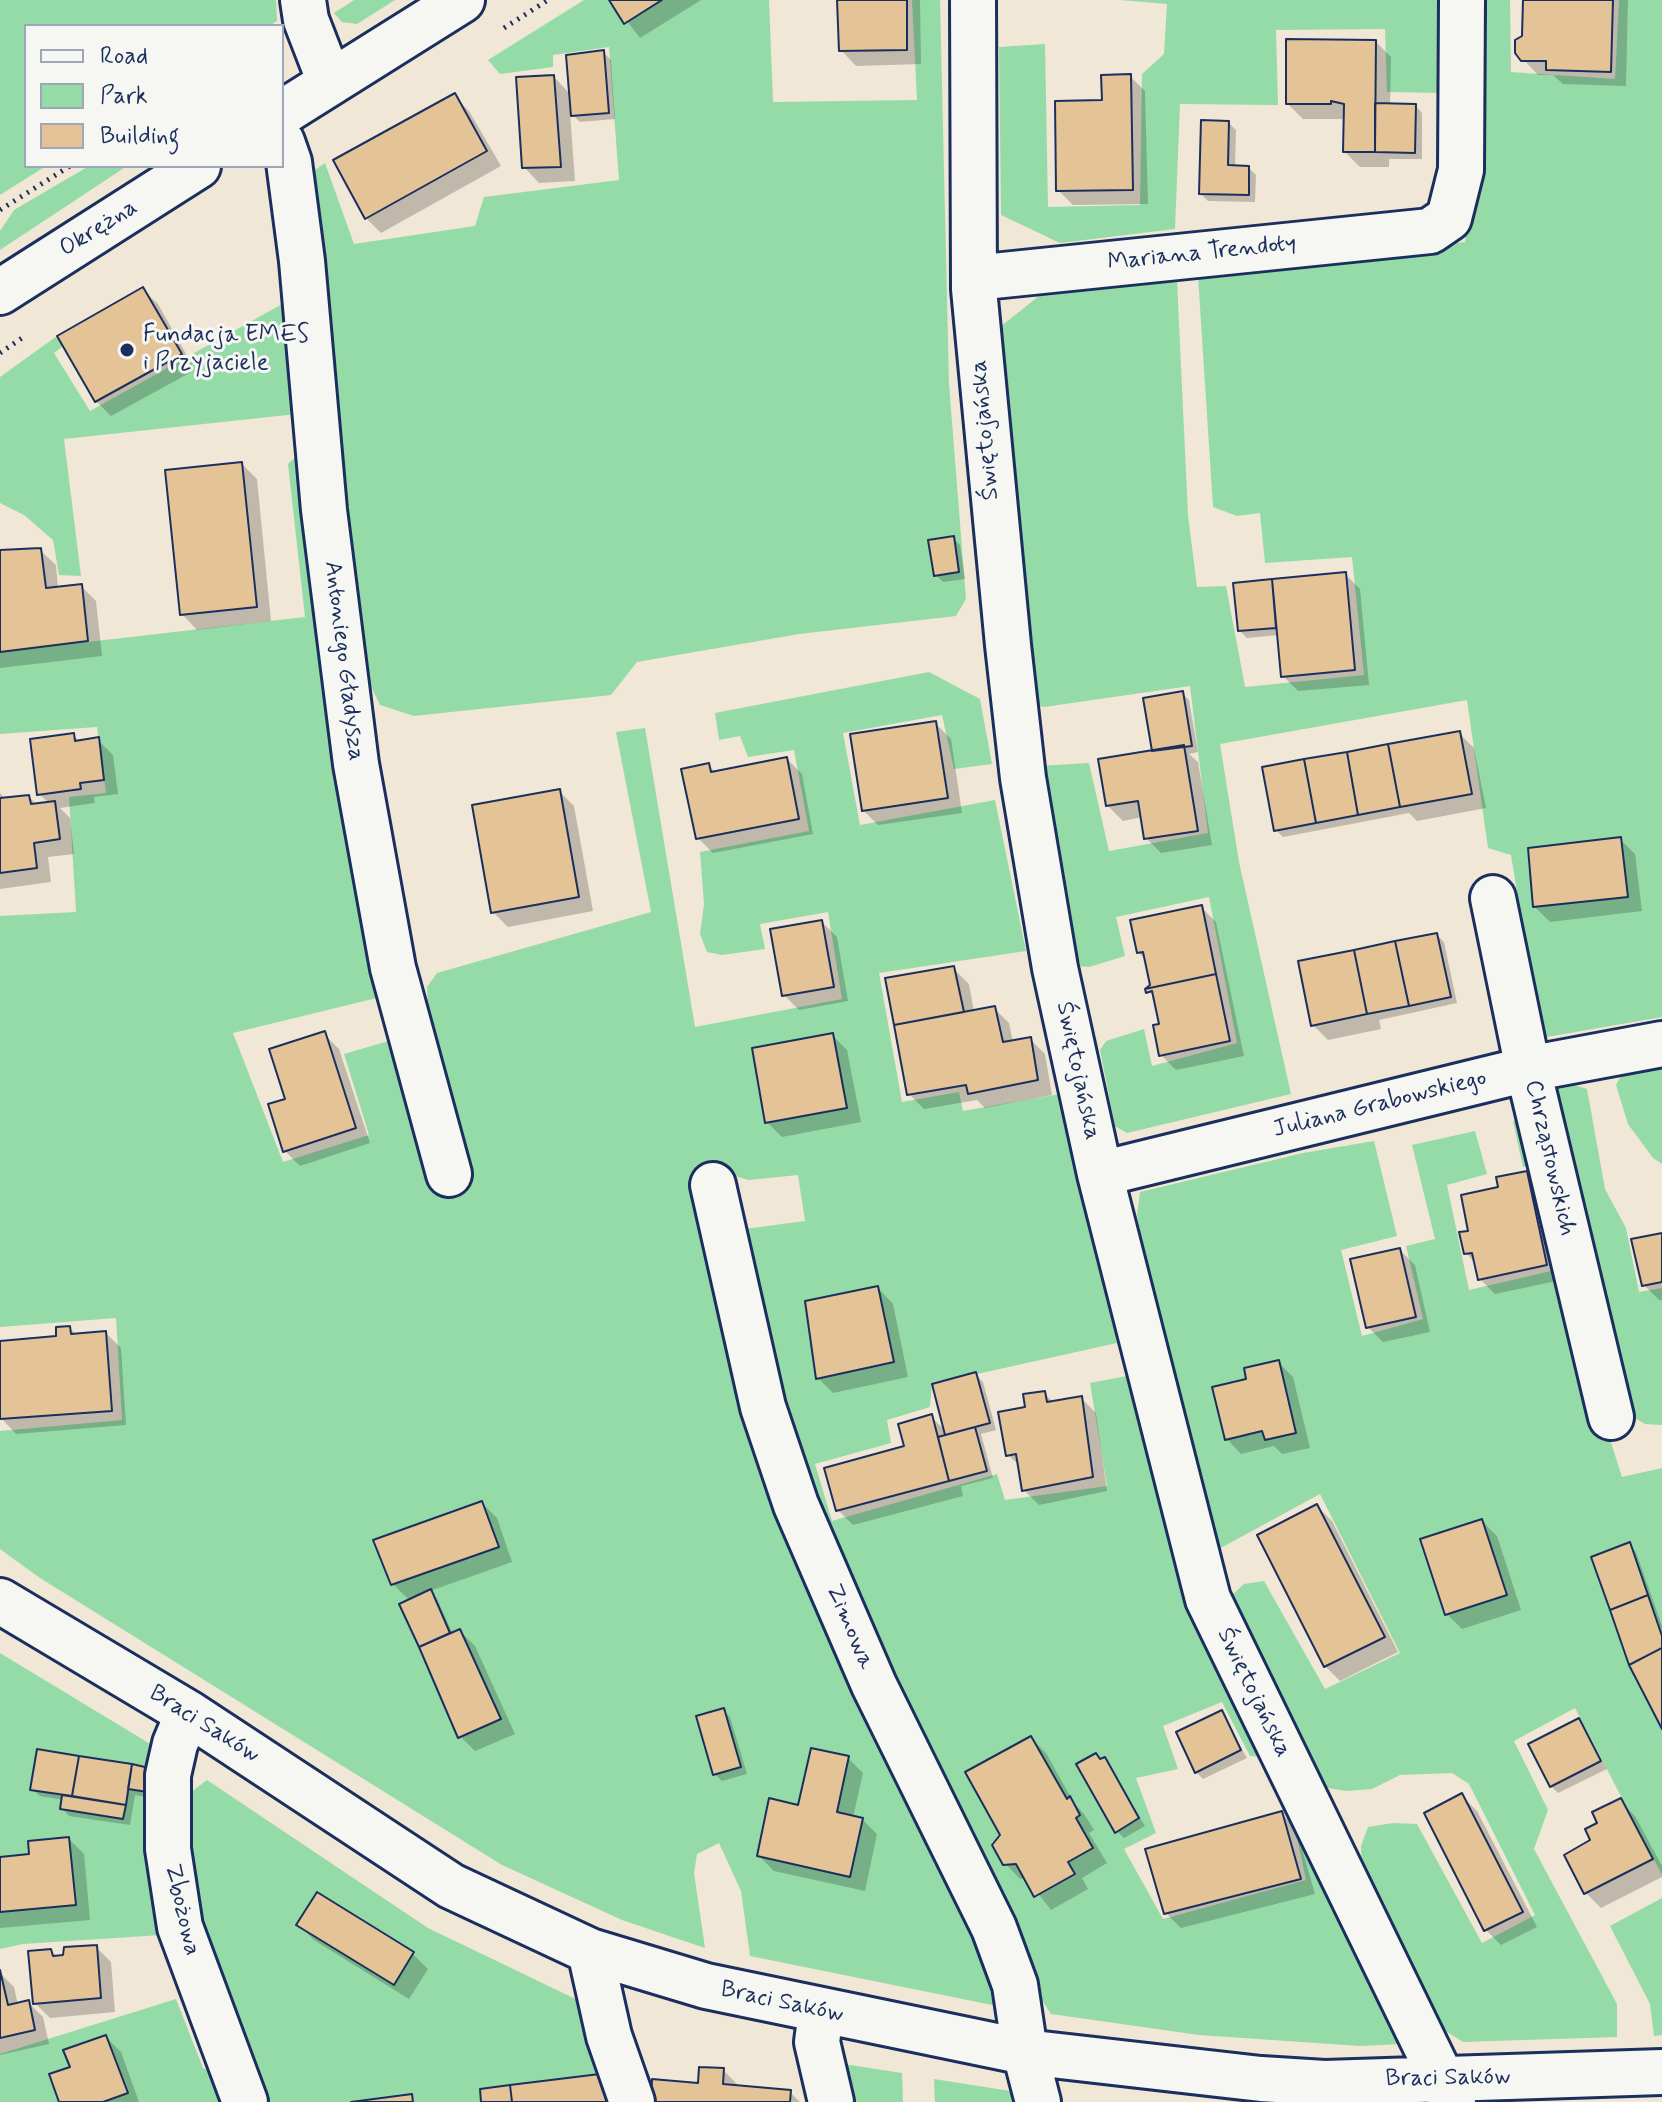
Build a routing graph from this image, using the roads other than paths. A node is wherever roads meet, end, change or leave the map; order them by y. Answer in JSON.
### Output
{"nodes":[{"id":1,"x":303,"y":0,"type":"edge"},
{"id":2,"x":462,"y":0,"type":"edge"},
{"id":3,"x":973,"y":0,"type":"edge"},
{"id":4,"x":1462,"y":0,"type":"edge"},
{"id":5,"x":330,"y":82,"type":"junction"},
{"id":6,"x":284,"y":112,"type":"edge"},
{"id":7,"x":284,"y":148,"type":"edge"},
{"id":8,"x":195,"y":168,"type":"edge"},
{"id":9,"x":974,"y":278,"type":"junction"},
{"id":10,"x":0,"y":292,"type":"edge"},
{"id":11,"x":1493,"y":898,"type":"dead end"},
{"id":12,"x":1662,"y":1044,"type":"edge"},
{"id":13,"x":1528,"y":1069,"type":"junction"},
{"id":14,"x":449,"y":1174,"type":"dead end"},
{"id":15,"x":1100,"y":1174,"type":"junction"},
{"id":16,"x":713,"y":1185,"type":"dead end"},
{"id":17,"x":1611,"y":1417,"type":"dead end"},
{"id":18,"x":0,"y":1601,"type":"edge"},
{"id":19,"x":188,"y":1713,"type":"junction"},
{"id":20,"x":590,"y":1951,"type":"junction"},
{"id":21,"x":821,"y":2012,"type":"junction"},
{"id":22,"x":1025,"y":2052,"type":"junction"},
{"id":23,"x":1662,"y":2072,"type":"edge"},
{"id":24,"x":1448,"y":2090,"type":"edge"},
{"id":25,"x":1261,"y":2091,"type":"edge"},
{"id":26,"x":245,"y":2102,"type":"edge"},
{"id":27,"x":632,"y":2102,"type":"edge"},
{"id":28,"x":831,"y":2102,"type":"edge"},
{"id":29,"x":1038,"y":2102,"type":"edge"}],
"edges":[{"from":1,"to":5,"type":"street"},
{"from":2,"to":5,"type":"street"},
{"from":3,"to":9,"type":"street","name":"Świętojańska"},
{"from":4,"to":9,"type":"street","name":"Mariana Trendoty"},
{"from":5,"to":6,"type":"street"},
{"from":7,"to":14,"type":"street","name":"Antoniego Gładysza"},
{"from":8,"to":10,"type":"street","name":"Okrężna"},
{"from":9,"to":15,"type":"street","name":"Świętojańska"},
{"from":11,"to":13,"type":"street","name":"Chrząstowskich"},
{"from":12,"to":13,"type":"street","name":"Juliana Grabowskiego"},
{"from":13,"to":15,"type":"street","name":"Juliana Grabowskiego"},
{"from":13,"to":17,"type":"street","name":"Chrząstowskich"},
{"from":15,"to":24,"type":"street","name":"Świętojańska"},
{"from":16,"to":22,"type":"street","name":"Zimowa"},
{"from":18,"to":19,"type":"street","name":"Braci Saków"},
{"from":19,"to":20,"type":"street","name":"Braci Saków"},
{"from":19,"to":26,"type":"street","name":"Zbożowa"},
{"from":20,"to":21,"type":"street","name":"Braci Saków"},
{"from":20,"to":27,"type":"street"},
{"from":21,"to":22,"type":"street","name":"Braci Saków"},
{"from":21,"to":28,"type":"street"},
{"from":22,"to":25,"type":"street","name":"Braci Saków"},
{"from":22,"to":29,"type":"street","name":"Zimowa"},
{"from":23,"to":24,"type":"street","name":"Braci Saków"},
{"from":24,"to":25,"type":"street","name":"Braci Saków"}]}
